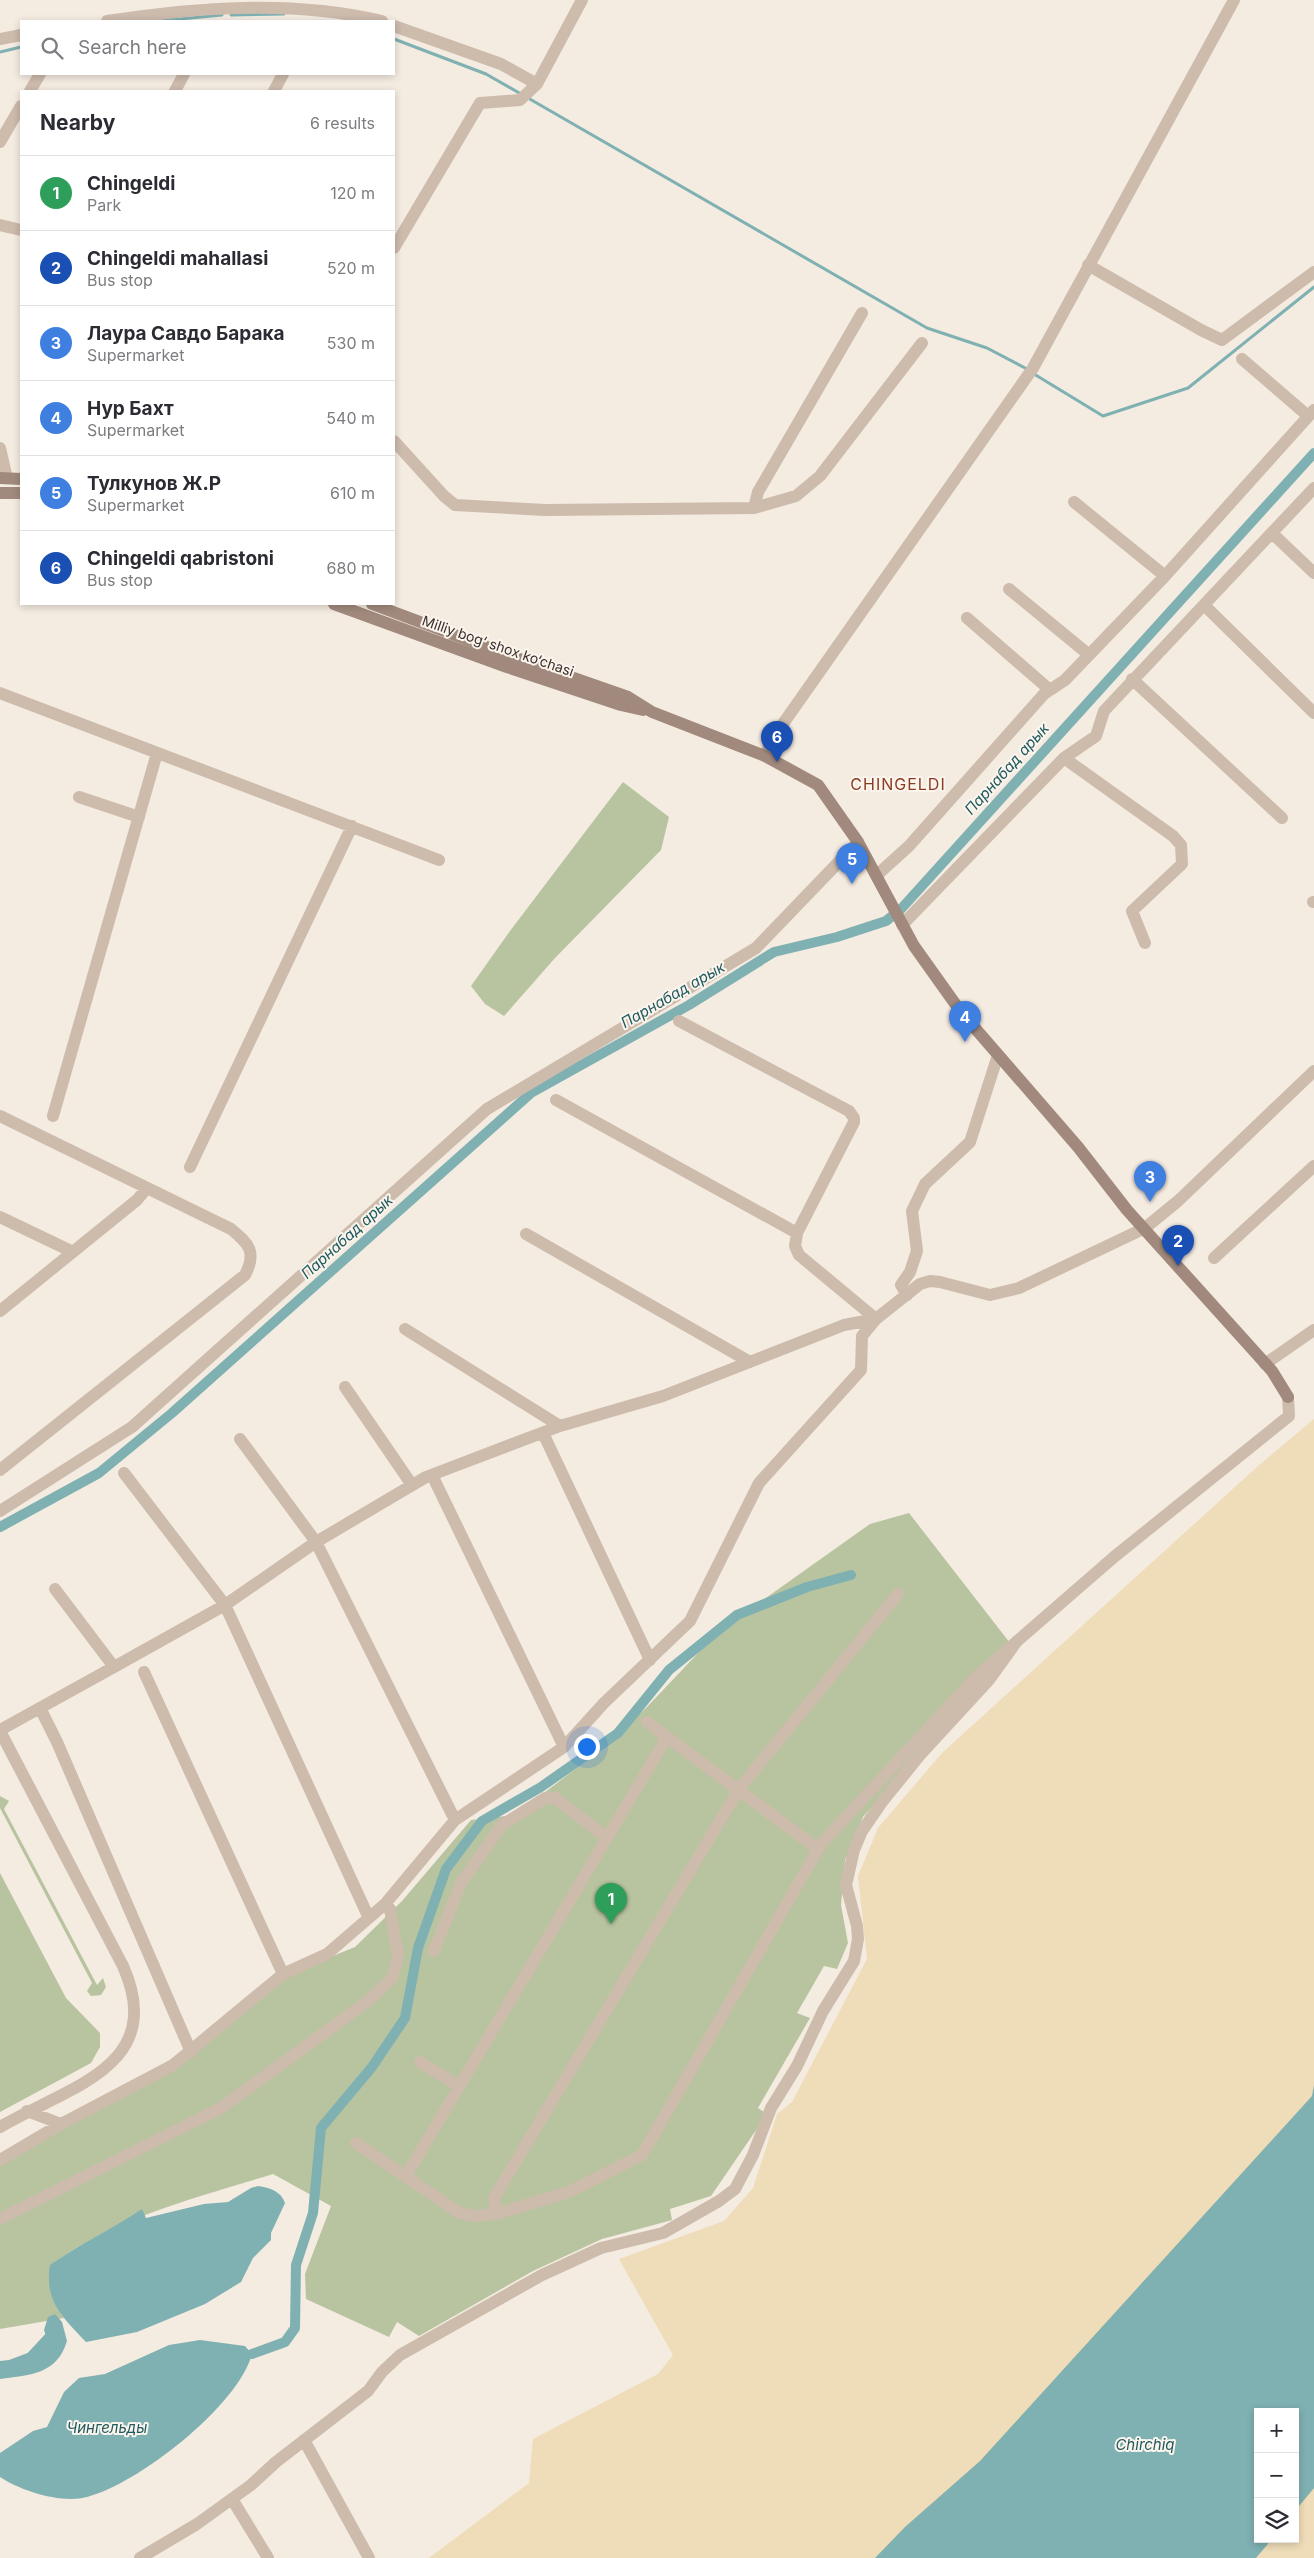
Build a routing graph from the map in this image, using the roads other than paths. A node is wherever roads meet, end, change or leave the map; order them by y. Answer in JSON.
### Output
{"nodes":[{"id":1,"x":582,"y":0,"type":"edge"},
{"id":2,"x":1234,"y":0,"type":"edge"},
{"id":3,"x":114,"y":20,"type":"edge"},
{"id":4,"x":379,"y":20,"type":"edge"},
{"id":5,"x":395,"y":26,"type":"edge"},
{"id":6,"x":20,"y":35,"type":"edge"},
{"id":7,"x":0,"y":39,"type":"edge"},
{"id":8,"x":39,"y":75,"type":"edge"},
{"id":9,"x":183,"y":75,"type":"edge"},
{"id":10,"x":282,"y":75,"type":"edge"},
{"id":11,"x":537,"y":84,"type":"junction"},
{"id":12,"x":31,"y":90,"type":"edge"},
{"id":13,"x":176,"y":90,"type":"edge"},
{"id":14,"x":275,"y":90,"type":"edge"},
{"id":15,"x":20,"y":108,"type":"edge"},
{"id":16,"x":0,"y":142,"type":"edge"},
{"id":17,"x":0,"y":225,"type":"edge"},
{"id":18,"x":20,"y":230,"type":"edge"},
{"id":19,"x":395,"y":246,"type":"edge"},
{"id":20,"x":1088,"y":265,"type":"junction"},
{"id":21,"x":1314,"y":272,"type":"edge"},
{"id":22,"x":862,"y":313,"type":"dead end"},
{"id":23,"x":922,"y":343,"type":"dead end"},
{"id":24,"x":1242,"y":359,"type":"dead end"},
{"id":25,"x":1311,"y":413,"type":"edge"},
{"id":26,"x":395,"y":442,"type":"edge"},
{"id":27,"x":0,"y":448,"type":"edge"},
{"id":28,"x":4,"y":478,"type":"edge"},
{"id":29,"x":20,"y":479,"type":"edge"},
{"id":30,"x":1314,"y":488,"type":"edge"},
{"id":31,"x":0,"y":493,"type":"edge"},
{"id":32,"x":20,"y":493,"type":"edge"},
{"id":33,"x":1074,"y":502,"type":"dead end"},
{"id":34,"x":754,"y":508,"type":"junction"},
{"id":35,"x":1272,"y":533,"type":"junction"},
{"id":36,"x":1314,"y":574,"type":"edge"},
{"id":37,"x":1165,"y":576,"type":"junction"},
{"id":38,"x":1009,"y":589,"type":"dead end"},
{"id":39,"x":337,"y":605,"type":"edge"},
{"id":40,"x":375,"y":605,"type":"edge"},
{"id":41,"x":1204,"y":605,"type":"junction"},
{"id":42,"x":967,"y":618,"type":"dead end"},
{"id":43,"x":1088,"y":654,"type":"junction"},
{"id":44,"x":1132,"y":679,"type":"junction"},
{"id":45,"x":1050,"y":690,"type":"junction"},
{"id":46,"x":0,"y":693,"type":"edge"},
{"id":47,"x":652,"y":712,"type":"junction"},
{"id":48,"x":1314,"y":713,"type":"edge"},
{"id":49,"x":157,"y":752,"type":"junction"},
{"id":50,"x":765,"y":756,"type":"junction"},
{"id":51,"x":1064,"y":758,"type":"junction"},
{"id":52,"x":79,"y":797,"type":"dead end"},
{"id":53,"x":139,"y":817,"type":"junction"},
{"id":54,"x":1282,"y":818,"type":"dead end"},
{"id":55,"x":352,"y":826,"type":"junction"},
{"id":56,"x":858,"y":842,"type":"junction"},
{"id":57,"x":439,"y":860,"type":"dead end"},
{"id":58,"x":877,"y":876,"type":"junction"},
{"id":59,"x":902,"y":925,"type":"junction"},
{"id":60,"x":1144,"y":943,"type":"dead end"},
{"id":61,"x":679,"y":1022,"type":"dead end"},
{"id":62,"x":998,"y":1055,"type":"junction"},
{"id":63,"x":1314,"y":1071,"type":"edge"},
{"id":64,"x":556,"y":1100,"type":"dead end"},
{"id":65,"x":0,"y":1116,"type":"edge"},
{"id":66,"x":53,"y":1116,"type":"dead end"},
{"id":67,"x":1314,"y":1166,"type":"edge"},
{"id":68,"x":190,"y":1167,"type":"dead end"},
{"id":69,"x":147,"y":1188,"type":"junction"},
{"id":70,"x":0,"y":1217,"type":"edge"},
{"id":71,"x":1145,"y":1228,"type":"junction"},
{"id":72,"x":797,"y":1233,"type":"junction"},
{"id":73,"x":526,"y":1234,"type":"dead end"},
{"id":74,"x":73,"y":1252,"type":"junction"},
{"id":75,"x":1214,"y":1258,"type":"dead end"},
{"id":76,"x":907,"y":1295,"type":"junction"},
{"id":77,"x":0,"y":1311,"type":"edge"},
{"id":78,"x":876,"y":1319,"type":"junction"},
{"id":79,"x":406,"y":1330,"type":"dead end"},
{"id":80,"x":1314,"y":1330,"type":"edge"},
{"id":81,"x":750,"y":1362,"type":"junction"},
{"id":82,"x":1265,"y":1364,"type":"junction"},
{"id":83,"x":346,"y":1387,"type":"dead end"},
{"id":84,"x":1288,"y":1397,"type":"joint"},
{"id":85,"x":560,"y":1426,"type":"junction"},
{"id":86,"x":543,"y":1432,"type":"junction"},
{"id":87,"x":240,"y":1439,"type":"dead end"},
{"id":88,"x":0,"y":1470,"type":"edge"},
{"id":89,"x":124,"y":1473,"type":"dead end"},
{"id":90,"x":432,"y":1475,"type":"junction"},
{"id":91,"x":412,"y":1486,"type":"junction"},
{"id":92,"x":0,"y":1511,"type":"edge"},
{"id":93,"x":316,"y":1542,"type":"junction"},
{"id":94,"x":55,"y":1589,"type":"dead end"},
{"id":95,"x":898,"y":1594,"type":"dead end"},
{"id":96,"x":225,"y":1605,"type":"junction"},
{"id":97,"x":1016,"y":1640,"type":"junction"},
{"id":98,"x":650,"y":1660,"type":"junction"},
{"id":99,"x":114,"y":1667,"type":"junction"},
{"id":100,"x":144,"y":1672,"type":"dead end"},
{"id":101,"x":40,"y":1708,"type":"junction"},
{"id":102,"x":647,"y":1722,"type":"dead end"},
{"id":103,"x":0,"y":1730,"type":"edge"},
{"id":104,"x":667,"y":1737,"type":"junction"},
{"id":105,"x":564,"y":1747,"type":"junction"},
{"id":106,"x":739,"y":1789,"type":"junction"},
{"id":107,"x":455,"y":1820,"type":"junction"},
{"id":108,"x":607,"y":1838,"type":"junction"},
{"id":109,"x":818,"y":1849,"type":"junction"},
{"id":110,"x":385,"y":1904,"type":"junction"},
{"id":111,"x":368,"y":1916,"type":"junction"},
{"id":112,"x":434,"y":1951,"type":"dead end"},
{"id":113,"x":283,"y":1974,"type":"junction"},
{"id":114,"x":190,"y":2052,"type":"junction"},
{"id":115,"x":420,"y":2062,"type":"dead end"},
{"id":116,"x":459,"y":2086,"type":"junction"},
{"id":117,"x":27,"y":2111,"type":"junction"},
{"id":118,"x":61,"y":2124,"type":"junction"},
{"id":119,"x":0,"y":2128,"type":"edge"},
{"id":120,"x":356,"y":2143,"type":"dead end"},
{"id":121,"x":0,"y":2160,"type":"edge"},
{"id":122,"x":406,"y":2176,"type":"junction"},
{"id":123,"x":496,"y":2214,"type":"junction"},
{"id":124,"x":0,"y":2219,"type":"edge"},
{"id":125,"x":304,"y":2440,"type":"junction"},
{"id":126,"x":232,"y":2499,"type":"junction"},
{"id":127,"x":140,"y":2558,"type":"edge"},
{"id":128,"x":268,"y":2558,"type":"edge"},
{"id":129,"x":369,"y":2558,"type":"edge"}],
"edges":[{"from":1,"to":11,"type":"street"},
{"from":2,"to":20,"type":"street"},
{"from":3,"to":4,"type":"street"},
{"from":5,"to":11,"type":"street"},
{"from":6,"to":7,"type":"street"},
{"from":8,"to":12,"type":"street"},
{"from":9,"to":13,"type":"street"},
{"from":10,"to":14,"type":"street"},
{"from":11,"to":19,"type":"street"},
{"from":15,"to":16,"type":"street"},
{"from":17,"to":18,"type":"street"},
{"from":20,"to":21,"type":"street"},
{"from":20,"to":50,"type":"street"},
{"from":22,"to":34,"type":"street"},
{"from":23,"to":34,"type":"street"},
{"from":24,"to":25,"type":"street"},
{"from":25,"to":37,"type":"street"},
{"from":26,"to":34,"type":"street"},
{"from":27,"to":28,"type":"street"},
{"from":28,"to":29,"type":"main road"},
{"from":30,"to":35,"type":"street"},
{"from":31,"to":32,"type":"main road"},
{"from":33,"to":37,"type":"street"},
{"from":35,"to":36,"type":"street"},
{"from":35,"to":41,"type":"street"},
{"from":37,"to":43,"type":"street"},
{"from":38,"to":43,"type":"street"},
{"from":39,"to":47,"type":"main road","name":"Milliy bog‘ shox ko‘chasi"},
{"from":40,"to":47,"type":"main road","name":"Milliy bog‘ shox ko‘chasi"},
{"from":41,"to":44,"type":"street"},
{"from":41,"to":48,"type":"street"},
{"from":42,"to":45,"type":"street"},
{"from":43,"to":45,"type":"street"},
{"from":44,"to":51,"type":"street"},
{"from":44,"to":54,"type":"street"},
{"from":45,"to":58,"type":"street"},
{"from":46,"to":49,"type":"street"},
{"from":47,"to":50,"type":"main road","name":"Milliy bog‘ shox ko‘chasi"},
{"from":49,"to":53,"type":"street"},
{"from":49,"to":55,"type":"street"},
{"from":50,"to":56,"type":"main road","name":"Milliy bog‘ shox ko‘chasi"},
{"from":51,"to":59,"type":"street"},
{"from":51,"to":60,"type":"street"},
{"from":52,"to":53,"type":"street"},
{"from":53,"to":66,"type":"street"},
{"from":55,"to":57,"type":"street"},
{"from":55,"to":68,"type":"street"},
{"from":56,"to":58,"type":"main road","name":"Milliy bog‘ shox ko‘chasi"},
{"from":56,"to":92,"type":"street"},
{"from":58,"to":59,"type":"main road","name":"Milliy bog‘ shox ko‘chasi"},
{"from":59,"to":62,"type":"main road","name":"Milliy bog‘ shox ko‘chasi"},
{"from":61,"to":72,"type":"street"},
{"from":62,"to":71,"type":"main road","name":"Milliy bog‘ shox ko‘chasi"},
{"from":62,"to":76,"type":"street"},
{"from":63,"to":71,"type":"street"},
{"from":64,"to":72,"type":"street"},
{"from":65,"to":69,"type":"street"},
{"from":67,"to":75,"type":"street"},
{"from":69,"to":74,"type":"street"},
{"from":69,"to":88,"type":"street"},
{"from":70,"to":74,"type":"street"},
{"from":71,"to":76,"type":"street"},
{"from":71,"to":82,"type":"main road","name":"Milliy bog‘ shox ko‘chasi"},
{"from":72,"to":78,"type":"street"},
{"from":73,"to":81,"type":"street"},
{"from":74,"to":77,"type":"street"},
{"from":76,"to":78,"type":"street"},
{"from":78,"to":81,"type":"street"},
{"from":78,"to":98,"type":"street"},
{"from":79,"to":85,"type":"street"},
{"from":80,"to":82,"type":"street"},
{"from":81,"to":85,"type":"street"},
{"from":82,"to":84,"type":"main road","name":"Milliy bog‘ shox ko‘chasi"},
{"from":83,"to":91,"type":"street"},
{"from":84,"to":97,"type":"street"},
{"from":85,"to":86,"type":"street"},
{"from":86,"to":90,"type":"street"},
{"from":86,"to":98,"type":"street"},
{"from":87,"to":93,"type":"street"},
{"from":89,"to":96,"type":"street"},
{"from":90,"to":91,"type":"street"},
{"from":90,"to":105,"type":"street"},
{"from":91,"to":93,"type":"street"},
{"from":93,"to":96,"type":"street"},
{"from":93,"to":107,"type":"street"},
{"from":94,"to":99,"type":"street"},
{"from":95,"to":106,"type":"street"},
{"from":96,"to":99,"type":"street"},
{"from":96,"to":111,"type":"street"},
{"from":97,"to":109,"type":"street"},
{"from":97,"to":125,"type":"street"},
{"from":98,"to":105,"type":"street"},
{"from":99,"to":101,"type":"street"},
{"from":100,"to":113,"type":"street"},
{"from":101,"to":103,"type":"street"},
{"from":101,"to":114,"type":"street"},
{"from":102,"to":104,"type":"street"},
{"from":103,"to":117,"type":"street"},
{"from":104,"to":106,"type":"street"},
{"from":104,"to":108,"type":"street"},
{"from":105,"to":107,"type":"street"},
{"from":106,"to":109,"type":"street"},
{"from":106,"to":123,"type":"street"},
{"from":107,"to":110,"type":"street"},
{"from":108,"to":112,"type":"street"},
{"from":108,"to":116,"type":"street"},
{"from":109,"to":123,"type":"street"},
{"from":110,"to":111,"type":"street"},
{"from":110,"to":124,"type":"street"},
{"from":111,"to":113,"type":"street"},
{"from":113,"to":114,"type":"street"},
{"from":114,"to":118,"type":"street"},
{"from":115,"to":116,"type":"street"},
{"from":116,"to":122,"type":"street"},
{"from":117,"to":118,"type":"street"},
{"from":117,"to":119,"type":"street"},
{"from":118,"to":121,"type":"street"},
{"from":120,"to":122,"type":"street"},
{"from":122,"to":123,"type":"street"},
{"from":125,"to":126,"type":"street"},
{"from":125,"to":129,"type":"street"},
{"from":126,"to":127,"type":"street"},
{"from":126,"to":128,"type":"street"}]}
